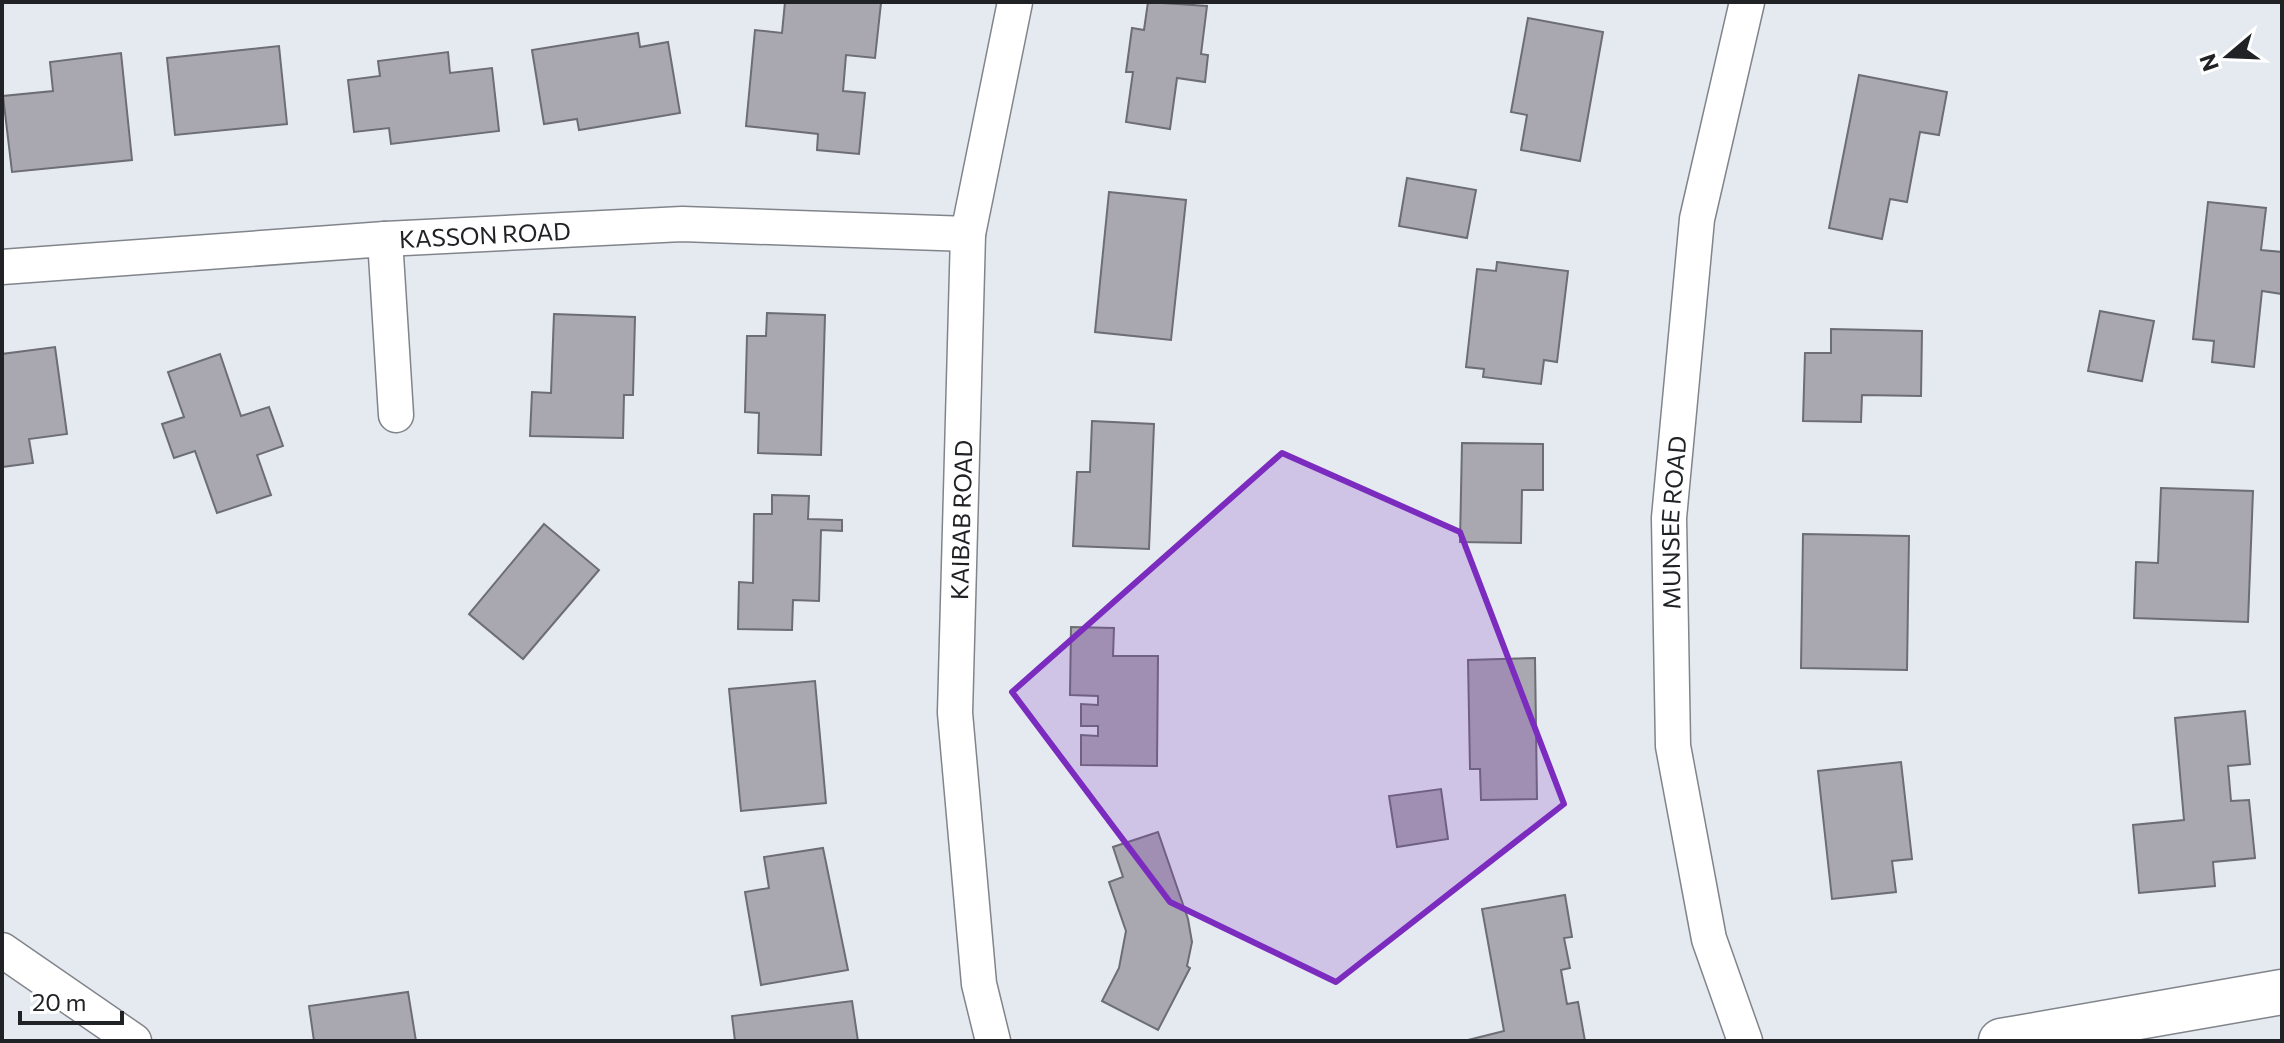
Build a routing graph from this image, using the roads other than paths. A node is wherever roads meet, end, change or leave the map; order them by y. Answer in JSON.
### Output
{"nodes":[{"id":1,"x":1015,"y":2,"type":"edge"},
{"id":2,"x":1747,"y":2,"type":"edge"},
{"id":3,"x":968,"y":234,"type":"junction"},
{"id":4,"x":385,"y":239,"type":"junction"},
{"id":5,"x":2,"y":267,"type":"edge"},
{"id":6,"x":396,"y":415,"type":"dead end"},
{"id":7,"x":2,"y":950,"type":"edge"},
{"id":8,"x":2282,"y":992,"type":"edge"},
{"id":9,"x":134,"y":1041,"type":"edge"},
{"id":10,"x":993,"y":1041,"type":"edge"},
{"id":11,"x":1745,"y":1041,"type":"edge"},
{"id":12,"x":2001,"y":1041,"type":"edge"}],
"edges":[{"from":1,"to":3,"type":"street","name":"KAIBAB ROAD"},
{"from":2,"to":11,"type":"street","name":"MUNSEE ROAD"},
{"from":3,"to":4,"type":"street","name":"KASSON ROAD"},
{"from":3,"to":10,"type":"street","name":"KAIBAB ROAD"},
{"from":4,"to":5,"type":"street","name":"KASSON ROAD"},
{"from":4,"to":6,"type":"street"},
{"from":7,"to":9,"type":"street"},
{"from":8,"to":12,"type":"street"}]}
